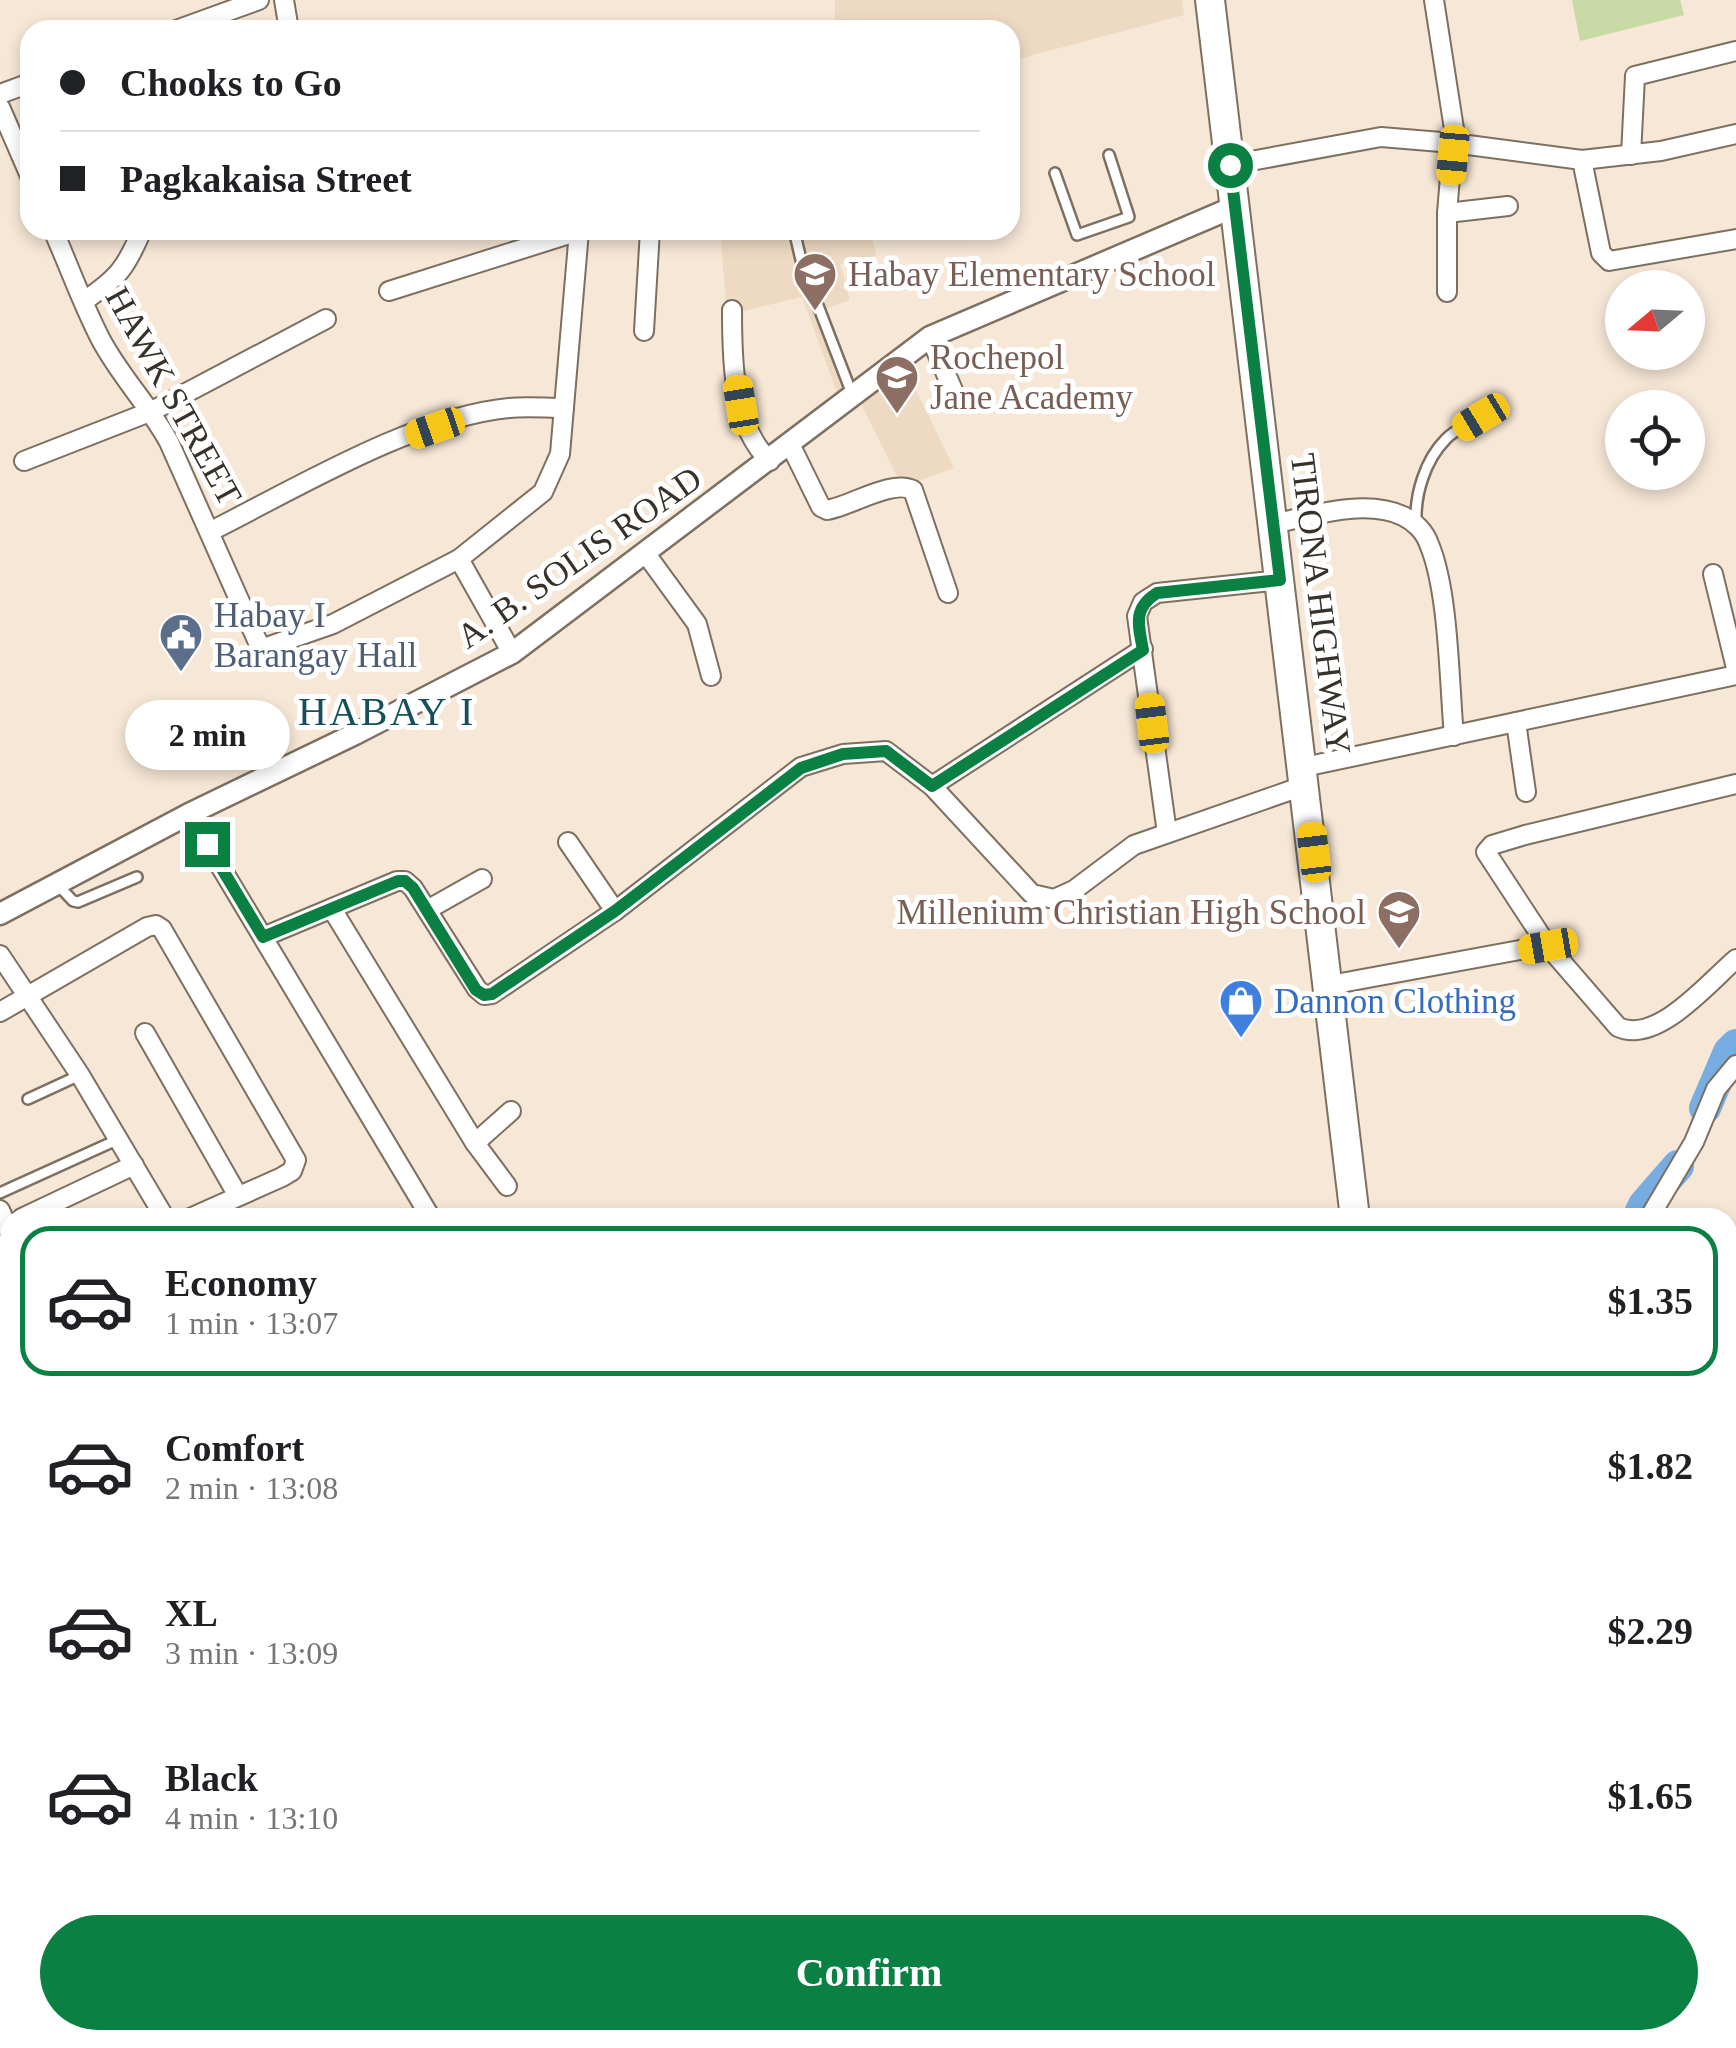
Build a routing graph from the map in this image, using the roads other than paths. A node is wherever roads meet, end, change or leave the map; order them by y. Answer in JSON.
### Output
{"nodes":[{"id":1,"x":259,"y":0,"type":"edge"},
{"id":2,"x":1210,"y":0,"type":"edge"},
{"id":3,"x":1434,"y":0,"type":"edge"},
{"id":4,"x":204,"y":20,"type":"edge"},
{"id":5,"x":1736,"y":51,"type":"edge"},
{"id":6,"x":0,"y":107,"type":"edge"},
{"id":7,"x":1736,"y":134,"type":"edge"},
{"id":8,"x":1453,"y":143,"type":"junction"},
{"id":9,"x":20,"y":153,"type":"edge"},
{"id":10,"x":1632,"y":154,"type":"junction"},
{"id":11,"x":1109,"y":155,"type":"dead end"},
{"id":12,"x":1582,"y":160,"type":"junction"},
{"id":13,"x":1230,"y":165,"type":"junction"},
{"id":14,"x":1055,"y":174,"type":"dead end"},
{"id":15,"x":1508,"y":206,"type":"dead end"},
{"id":16,"x":1234,"y":207,"type":"junction"},
{"id":17,"x":1447,"y":213,"type":"junction"},
{"id":18,"x":1736,"y":238,"type":"edge"},
{"id":19,"x":58,"y":240,"type":"edge"},
{"id":20,"x":138,"y":240,"type":"edge"},
{"id":21,"x":550,"y":240,"type":"edge"},
{"id":22,"x":580,"y":240,"type":"edge"},
{"id":23,"x":649,"y":240,"type":"edge"},
{"id":24,"x":796,"y":240,"type":"edge"},
{"id":25,"x":389,"y":291,"type":"dead end"},
{"id":26,"x":1446,"y":292,"type":"dead end"},
{"id":27,"x":84,"y":301,"type":"junction"},
{"id":28,"x":732,"y":310,"type":"dead end"},
{"id":29,"x":326,"y":319,"type":"dead end"},
{"id":30,"x":644,"y":331,"type":"dead end"},
{"id":31,"x":930,"y":338,"type":"junction"},
{"id":32,"x":853,"y":396,"type":"junction"},
{"id":33,"x":956,"y":396,"type":"dead end"},
{"id":34,"x":564,"y":408,"type":"junction"},
{"id":35,"x":152,"y":411,"type":"junction"},
{"id":36,"x":1481,"y":417,"type":"dead end"},
{"id":37,"x":790,"y":444,"type":"junction"},
{"id":38,"x":24,"y":461,"type":"dead end"},
{"id":39,"x":770,"y":461,"type":"junction"},
{"id":40,"x":1272,"y":524,"type":"junction"},
{"id":41,"x":1416,"y":525,"type":"junction"},
{"id":42,"x":211,"y":532,"type":"junction"},
{"id":43,"x":646,"y":554,"type":"junction"},
{"id":44,"x":458,"y":559,"type":"junction"},
{"id":45,"x":1713,"y":574,"type":"dead end"},
{"id":46,"x":1280,"y":580,"type":"junction"},
{"id":47,"x":948,"y":593,"type":"dead end"},
{"id":48,"x":1143,"y":650,"type":"junction"},
{"id":49,"x":512,"y":653,"type":"junction"},
{"id":50,"x":1736,"y":672,"type":"edge"},
{"id":51,"x":710,"y":676,"type":"dead end"},
{"id":52,"x":1516,"y":722,"type":"junction"},
{"id":53,"x":1454,"y":736,"type":"junction"},
{"id":54,"x":1305,"y":776,"type":"junction"},
{"id":55,"x":1736,"y":784,"type":"edge"},
{"id":56,"x":932,"y":786,"type":"junction"},
{"id":57,"x":1526,"y":792,"type":"dead end"},
{"id":58,"x":188,"y":814,"type":"junction"},
{"id":59,"x":1167,"y":834,"type":"junction"},
{"id":60,"x":568,"y":842,"type":"dead end"},
{"id":61,"x":136,"y":878,"type":"dead end"},
{"id":62,"x":482,"y":879,"type":"dead end"},
{"id":63,"x":58,"y":884,"type":"junction"},
{"id":64,"x":332,"y":909,"type":"junction"},
{"id":65,"x":427,"y":910,"type":"junction"},
{"id":66,"x":615,"y":911,"type":"junction"},
{"id":67,"x":0,"y":914,"type":"edge"},
{"id":68,"x":263,"y":937,"type":"junction"},
{"id":69,"x":1548,"y":946,"type":"junction"},
{"id":70,"x":0,"y":955,"type":"edge"},
{"id":71,"x":1736,"y":959,"type":"edge"},
{"id":72,"x":1330,"y":985,"type":"junction"},
{"id":73,"x":27,"y":994,"type":"junction"},
{"id":74,"x":0,"y":1012,"type":"edge"},
{"id":75,"x":146,"y":1033,"type":"dead end"},
{"id":76,"x":1736,"y":1065,"type":"edge"},
{"id":77,"x":80,"y":1075,"type":"junction"},
{"id":78,"x":28,"y":1099,"type":"dead end"},
{"id":79,"x":511,"y":1111,"type":"dead end"},
{"id":80,"x":119,"y":1140,"type":"junction"},
{"id":81,"x":475,"y":1143,"type":"junction"},
{"id":82,"x":134,"y":1165,"type":"junction"},
{"id":83,"x":507,"y":1186,"type":"dead end"},
{"id":84,"x":0,"y":1193,"type":"edge"},
{"id":85,"x":238,"y":1196,"type":"junction"},
{"id":86,"x":39,"y":1208,"type":"edge"},
{"id":87,"x":159,"y":1208,"type":"edge"},
{"id":88,"x":212,"y":1208,"type":"edge"},
{"id":89,"x":424,"y":1208,"type":"edge"},
{"id":90,"x":1354,"y":1208,"type":"edge"},
{"id":91,"x":1655,"y":1208,"type":"edge"}],
"edges":[{"from":1,"to":4,"type":"street"},
{"from":2,"to":13,"type":"main road","name":"TIRONA HIGHWAY"},
{"from":3,"to":8,"type":"street"},
{"from":5,"to":10,"type":"street"},
{"from":6,"to":9,"type":"street"},
{"from":7,"to":10,"type":"street"},
{"from":8,"to":12,"type":"street"},
{"from":8,"to":13,"type":"street"},
{"from":8,"to":17,"type":"street"},
{"from":10,"to":12,"type":"street"},
{"from":11,"to":14,"type":"lane"},
{"from":12,"to":18,"type":"street"},
{"from":13,"to":16,"type":"main road","name":"TIRONA HIGHWAY"},
{"from":15,"to":17,"type":"street"},
{"from":16,"to":31,"type":"street","name":"A. B. SOLIS ROAD"},
{"from":16,"to":40,"type":"main road","name":"TIRONA HIGHWAY"},
{"from":17,"to":26,"type":"street"},
{"from":19,"to":27,"type":"street","name":"HAWK STREET"},
{"from":20,"to":27,"type":"street"},
{"from":21,"to":25,"type":"street"},
{"from":22,"to":34,"type":"street"},
{"from":23,"to":30,"type":"street"},
{"from":24,"to":32,"type":"lane"},
{"from":27,"to":35,"type":"street","name":"HAWK STREET"},
{"from":28,"to":39,"type":"street"},
{"from":29,"to":35,"type":"street"},
{"from":31,"to":32,"type":"street","name":"A. B. SOLIS ROAD"},
{"from":31,"to":33,"type":"street"},
{"from":32,"to":37,"type":"street","name":"A. B. SOLIS ROAD"},
{"from":34,"to":42,"type":"street"},
{"from":34,"to":44,"type":"street"},
{"from":35,"to":38,"type":"street"},
{"from":35,"to":42,"type":"street","name":"HAWK STREET"},
{"from":36,"to":41,"type":"lane"},
{"from":37,"to":39,"type":"street","name":"A. B. SOLIS ROAD"},
{"from":37,"to":47,"type":"street"},
{"from":39,"to":43,"type":"street","name":"A. B. SOLIS ROAD"},
{"from":40,"to":41,"type":"street"},
{"from":40,"to":46,"type":"main road","name":"TIRONA HIGHWAY"},
{"from":41,"to":53,"type":"street"},
{"from":42,"to":44,"type":"street","name":"HAWK STREET"},
{"from":43,"to":49,"type":"street","name":"A. B. SOLIS ROAD"},
{"from":43,"to":51,"type":"street"},
{"from":44,"to":49,"type":"street"},
{"from":45,"to":50,"type":"street"},
{"from":46,"to":48,"type":"street"},
{"from":46,"to":54,"type":"main road","name":"TIRONA HIGHWAY"},
{"from":48,"to":56,"type":"street"},
{"from":48,"to":59,"type":"street"},
{"from":49,"to":58,"type":"street","name":"A. B. SOLIS ROAD"},
{"from":50,"to":52,"type":"street"},
{"from":52,"to":53,"type":"street"},
{"from":52,"to":57,"type":"street"},
{"from":53,"to":54,"type":"street"},
{"from":54,"to":59,"type":"street"},
{"from":54,"to":72,"type":"main road","name":"TIRONA HIGHWAY"},
{"from":55,"to":69,"type":"street"},
{"from":56,"to":59,"type":"street"},
{"from":56,"to":66,"type":"street"},
{"from":58,"to":63,"type":"street","name":"A. B. SOLIS ROAD"},
{"from":58,"to":68,"type":"street"},
{"from":60,"to":66,"type":"street"},
{"from":61,"to":63,"type":"lane"},
{"from":62,"to":65,"type":"street"},
{"from":63,"to":67,"type":"street","name":"A. B. SOLIS ROAD"},
{"from":64,"to":65,"type":"street"},
{"from":64,"to":68,"type":"street"},
{"from":64,"to":81,"type":"street"},
{"from":65,"to":66,"type":"street"},
{"from":68,"to":89,"type":"street"},
{"from":69,"to":71,"type":"street"},
{"from":69,"to":72,"type":"street"},
{"from":70,"to":73,"type":"street"},
{"from":72,"to":90,"type":"main road","name":"TIRONA HIGHWAY"},
{"from":73,"to":74,"type":"street"},
{"from":73,"to":77,"type":"street"},
{"from":73,"to":85,"type":"street"},
{"from":75,"to":85,"type":"street"},
{"from":76,"to":91,"type":"street"},
{"from":77,"to":78,"type":"lane"},
{"from":77,"to":80,"type":"street"},
{"from":79,"to":81,"type":"street"},
{"from":80,"to":82,"type":"street"},
{"from":80,"to":84,"type":"lane"},
{"from":81,"to":83,"type":"street"},
{"from":82,"to":86,"type":"street"},
{"from":82,"to":87,"type":"street"},
{"from":85,"to":88,"type":"street"}]}
